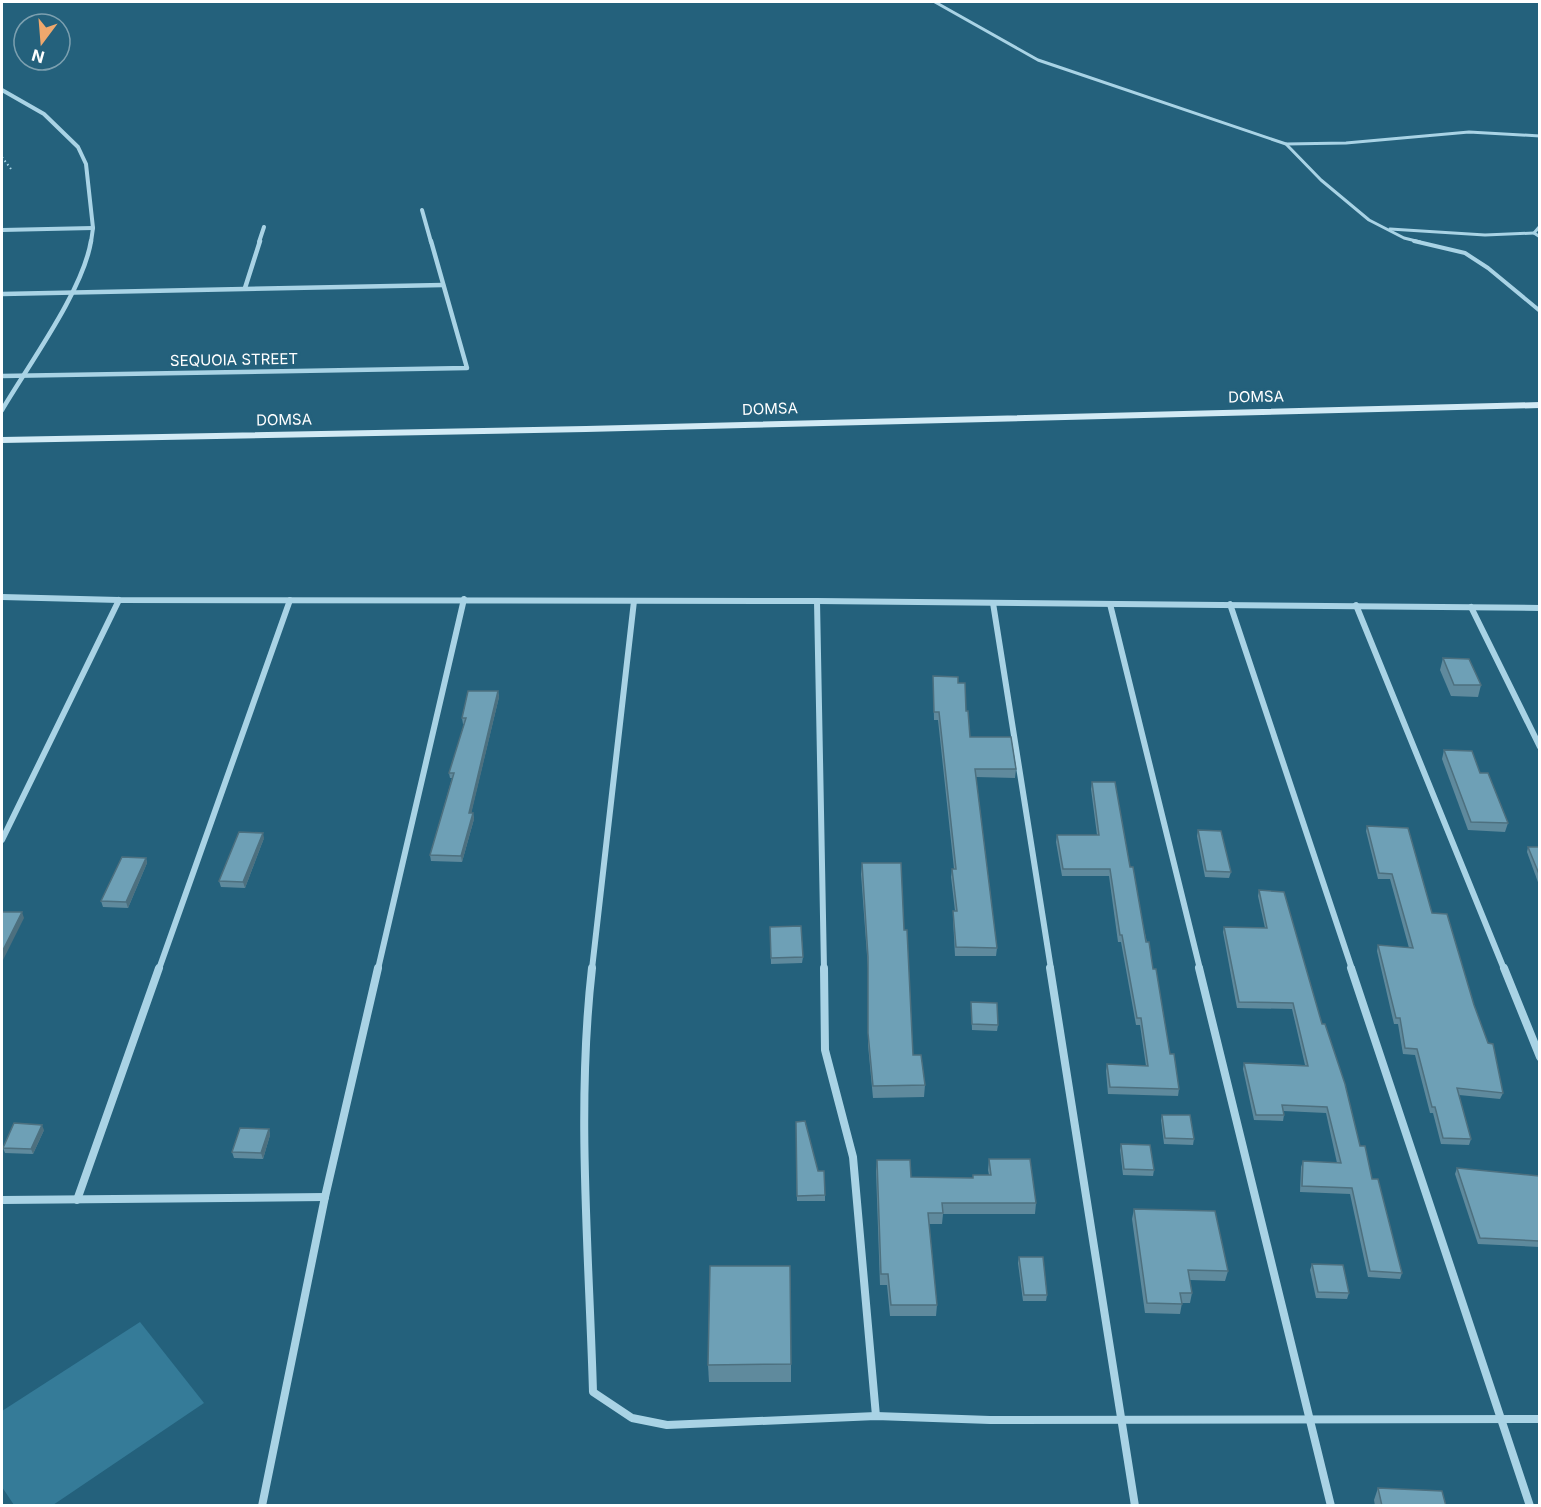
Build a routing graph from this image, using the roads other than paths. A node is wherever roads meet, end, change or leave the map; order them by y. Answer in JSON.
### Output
{"nodes":[{"id":1,"x":934,"y":2,"type":"edge"},
{"id":2,"x":2,"y":90,"type":"edge"},
{"id":3,"x":1539,"y":136,"type":"edge"},
{"id":4,"x":1286,"y":144,"type":"junction"},
{"id":5,"x":422,"y":210,"type":"dead end"},
{"id":6,"x":1539,"y":226,"type":"edge"},
{"id":7,"x":264,"y":227,"type":"dead end"},
{"id":8,"x":93,"y":228,"type":"junction"},
{"id":9,"x":1387,"y":228,"type":"junction"},
{"id":10,"x":2,"y":230,"type":"edge"},
{"id":11,"x":1534,"y":233,"type":"junction"},
{"id":12,"x":1539,"y":237,"type":"edge"},
{"id":13,"x":443,"y":285,"type":"junction"},
{"id":14,"x":244,"y":288,"type":"junction"},
{"id":15,"x":73,"y":291,"type":"junction"},
{"id":16,"x":2,"y":294,"type":"edge"},
{"id":17,"x":1539,"y":311,"type":"edge"},
{"id":18,"x":21,"y":375,"type":"junction"},
{"id":19,"x":2,"y":376,"type":"edge"},
{"id":20,"x":1539,"y":405,"type":"edge"},
{"id":21,"x":2,"y":410,"type":"edge"},
{"id":22,"x":2,"y":440,"type":"edge"},
{"id":23,"x":2,"y":597,"type":"edge"},
{"id":24,"x":464,"y":599,"type":"junction"},
{"id":25,"x":119,"y":600,"type":"junction"},
{"id":26,"x":290,"y":600,"type":"junction"},
{"id":27,"x":634,"y":601,"type":"junction"},
{"id":28,"x":817,"y":601,"type":"junction"},
{"id":29,"x":993,"y":603,"type":"junction"},
{"id":30,"x":1110,"y":604,"type":"junction"},
{"id":31,"x":1230,"y":604,"type":"junction"},
{"id":32,"x":1356,"y":605,"type":"junction"},
{"id":33,"x":1471,"y":607,"type":"junction"},
{"id":34,"x":1539,"y":608,"type":"edge"},
{"id":35,"x":1539,"y":747,"type":"edge"},
{"id":36,"x":2,"y":840,"type":"edge"},
{"id":37,"x":1539,"y":1057,"type":"edge"},
{"id":38,"x":325,"y":1197,"type":"junction"},
{"id":39,"x":2,"y":1200,"type":"edge"},
{"id":40,"x":77,"y":1200,"type":"junction"},
{"id":41,"x":876,"y":1416,"type":"junction"},
{"id":42,"x":1309,"y":1418,"type":"junction"},
{"id":43,"x":1122,"y":1419,"type":"junction"},
{"id":44,"x":1500,"y":1419,"type":"junction"},
{"id":45,"x":1539,"y":1419,"type":"edge"},
{"id":46,"x":262,"y":1506,"type":"edge"},
{"id":47,"x":1135,"y":1506,"type":"edge"},
{"id":48,"x":1331,"y":1506,"type":"edge"},
{"id":49,"x":1530,"y":1506,"type":"edge"}],
"edges":[{"from":1,"to":4,"type":"lane"},
{"from":2,"to":8,"type":"street"},
{"from":3,"to":4,"type":"lane"},
{"from":4,"to":9,"type":"lane"},
{"from":5,"to":13,"type":"street"},
{"from":6,"to":11,"type":"lane"},
{"from":7,"to":14,"type":"street"},
{"from":8,"to":10,"type":"street"},
{"from":8,"to":15,"type":"street"},
{"from":9,"to":11,"type":"lane"},
{"from":9,"to":17,"type":"lane"},
{"from":11,"to":12,"type":"lane"},
{"from":13,"to":14,"type":"street"},
{"from":13,"to":18,"type":"street","name":"SEQUOIA STREET"},
{"from":14,"to":15,"type":"street"},
{"from":15,"to":16,"type":"street"},
{"from":15,"to":18,"type":"street"},
{"from":18,"to":19,"type":"street","name":"SEQUOIA STREET"},
{"from":18,"to":21,"type":"street"},
{"from":20,"to":22,"type":"main road","name":"DOMSA"},
{"from":23,"to":25,"type":"street"},
{"from":24,"to":26,"type":"street"},
{"from":24,"to":27,"type":"street"},
{"from":24,"to":38,"type":"street"},
{"from":25,"to":26,"type":"street"},
{"from":25,"to":36,"type":"street"},
{"from":26,"to":40,"type":"street"},
{"from":27,"to":28,"type":"street"},
{"from":27,"to":41,"type":"street"},
{"from":28,"to":29,"type":"street"},
{"from":28,"to":41,"type":"street"},
{"from":29,"to":30,"type":"street"},
{"from":29,"to":43,"type":"street"},
{"from":30,"to":31,"type":"street"},
{"from":30,"to":42,"type":"street"},
{"from":31,"to":32,"type":"street"},
{"from":31,"to":44,"type":"street"},
{"from":32,"to":33,"type":"street"},
{"from":32,"to":37,"type":"street"},
{"from":33,"to":34,"type":"street"},
{"from":33,"to":35,"type":"street"},
{"from":38,"to":40,"type":"street"},
{"from":38,"to":46,"type":"street"},
{"from":39,"to":40,"type":"street"},
{"from":41,"to":43,"type":"street"},
{"from":42,"to":43,"type":"street"},
{"from":42,"to":44,"type":"street"},
{"from":42,"to":48,"type":"street"},
{"from":43,"to":47,"type":"street"},
{"from":44,"to":45,"type":"street"},
{"from":44,"to":49,"type":"street"}]}
